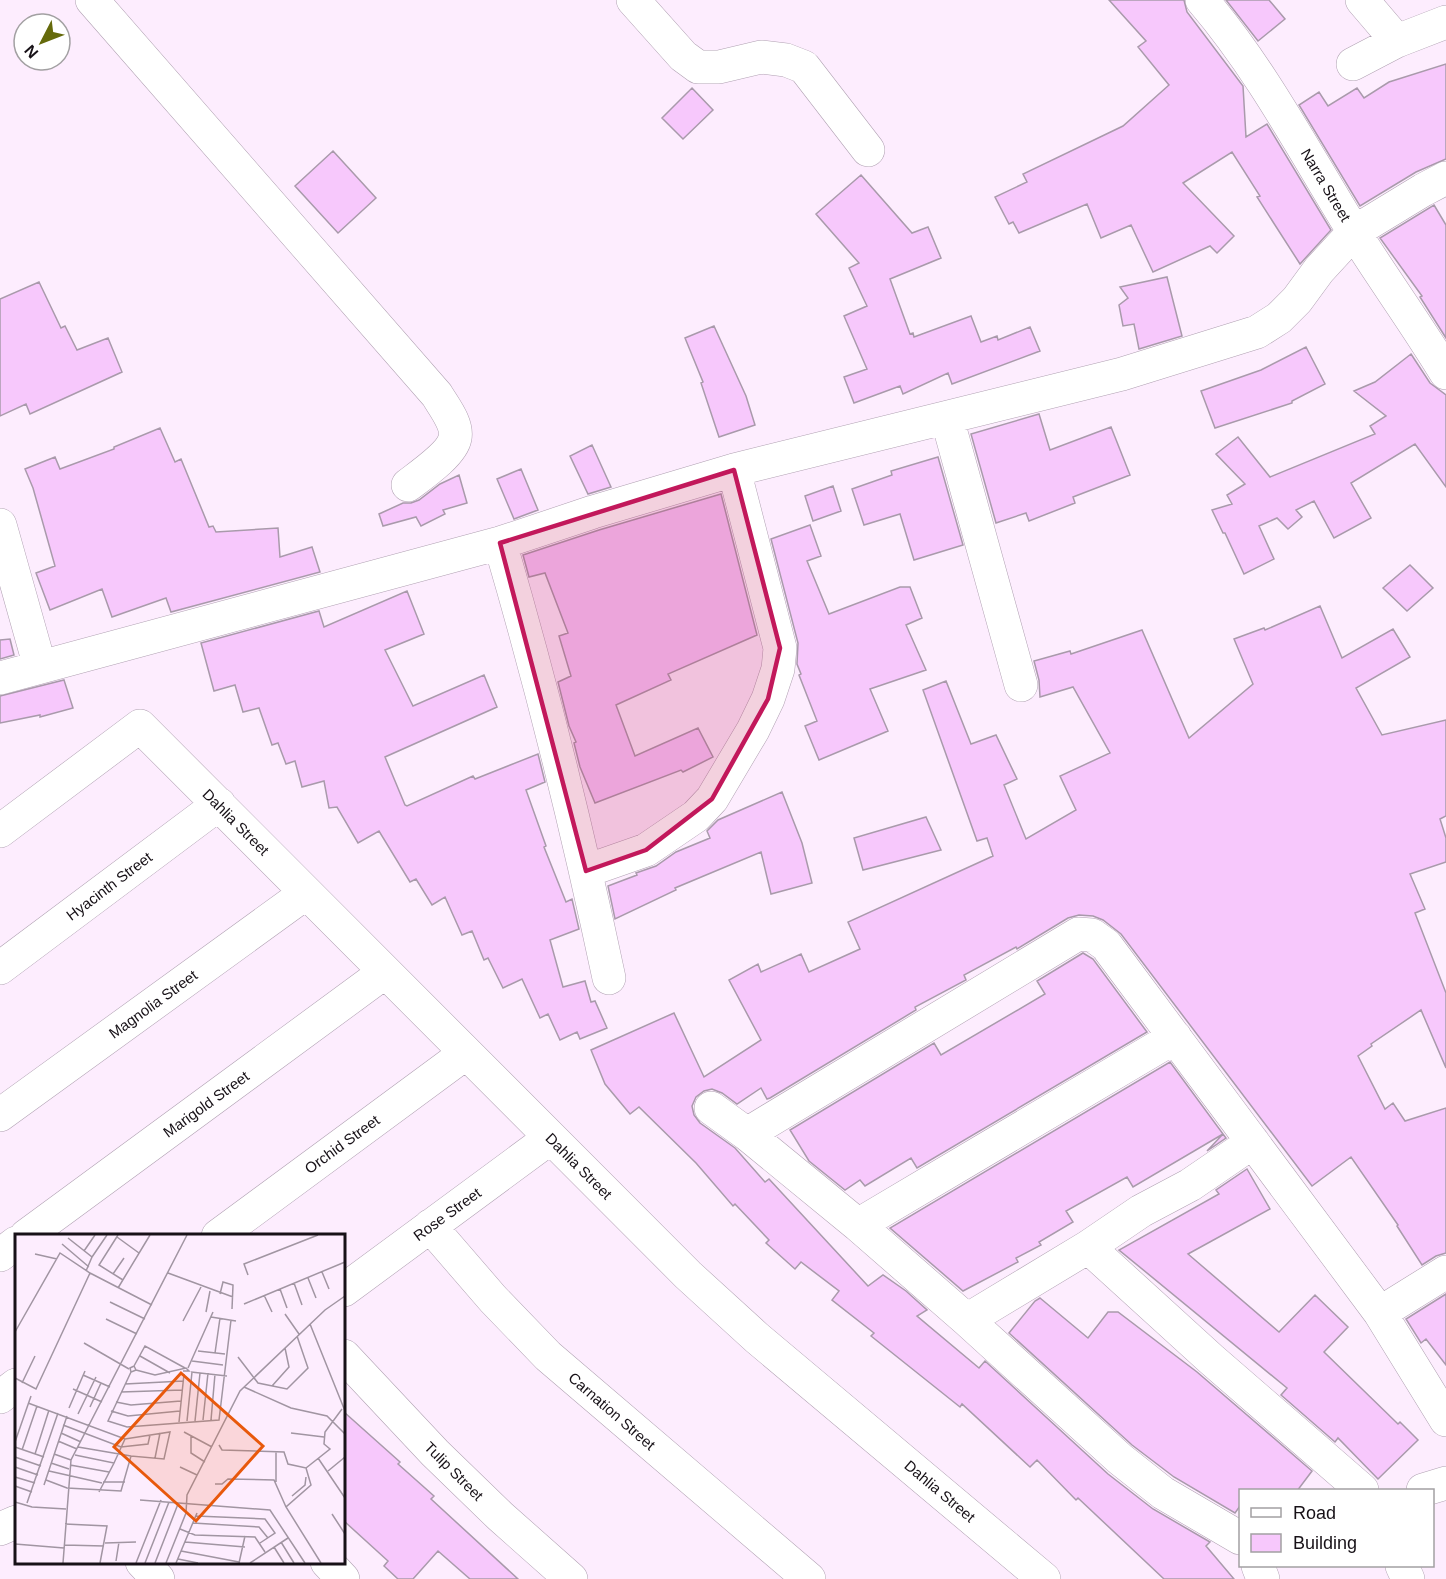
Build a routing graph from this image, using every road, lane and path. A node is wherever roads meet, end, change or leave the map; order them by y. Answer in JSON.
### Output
{"nodes":[{"id":1,"x":92,"y":0,"type":"edge"},
{"id":2,"x":633,"y":0,"type":"edge"},
{"id":3,"x":1202,"y":0,"type":"edge"},
{"id":4,"x":1362,"y":0,"type":"edge"},
{"id":5,"x":1446,"y":22,"type":"edge"},
{"id":6,"x":1397,"y":41,"type":"junction"},
{"id":7,"x":1353,"y":64,"type":"dead end"},
{"id":8,"x":868,"y":150,"type":"dead end"},
{"id":9,"x":1446,"y":178,"type":"edge"},
{"id":10,"x":1354,"y":232,"type":"junction"},
{"id":11,"x":1441,"y":355,"type":"edge"},
{"id":12,"x":947,"y":418,"type":"junction"},
{"id":13,"x":734,"y":470,"type":"junction"},
{"id":14,"x":408,"y":485,"type":"dead end"},
{"id":15,"x":0,"y":525,"type":"edge"},
{"id":16,"x":500,"y":543,"type":"junction"},
{"id":17,"x":40,"y":667,"type":"junction"},
{"id":18,"x":0,"y":678,"type":"edge"},
{"id":19,"x":1021,"y":685,"type":"dead end"},
{"id":20,"x":219,"y":804,"type":"junction"},
{"id":21,"x":0,"y":831,"type":"edge"},
{"id":22,"x":586,"y":871,"type":"junction"},
{"id":23,"x":306,"y":893,"type":"junction"},
{"id":24,"x":0,"y":969,"type":"edge"},
{"id":25,"x":386,"y":972,"type":"junction"},
{"id":26,"x":609,"y":978,"type":"dead end"},
{"id":27,"x":1175,"y":1036,"type":"junction"},
{"id":28,"x":466,"y":1053,"type":"junction"},
{"id":29,"x":711,"y":1108,"type":"dead end"},
{"id":30,"x":0,"y":1115,"type":"edge"},
{"id":31,"x":747,"y":1134,"type":"junction"},
{"id":32,"x":550,"y":1138,"type":"junction"},
{"id":33,"x":1253,"y":1142,"type":"junction"},
{"id":34,"x":858,"y":1225,"type":"junction"},
{"id":35,"x":430,"y":1226,"type":"junction"},
{"id":36,"x":29,"y":1234,"type":"edge"},
{"id":37,"x":221,"y":1234,"type":"edge"},
{"id":38,"x":15,"y":1244,"type":"edge"},
{"id":39,"x":1088,"y":1247,"type":"junction"},
{"id":40,"x":0,"y":1255,"type":"edge"},
{"id":41,"x":1446,"y":1272,"type":"edge"},
{"id":42,"x":345,"y":1289,"type":"edge"},
{"id":43,"x":1380,"y":1313,"type":"junction"},
{"id":44,"x":967,"y":1320,"type":"junction"},
{"id":45,"x":345,"y":1357,"type":"edge"},
{"id":46,"x":15,"y":1386,"type":"edge"},
{"id":47,"x":0,"y":1397,"type":"edge"},
{"id":48,"x":1446,"y":1420,"type":"edge"},
{"id":49,"x":1446,"y":1483,"type":"edge"},
{"id":50,"x":1360,"y":1489,"type":"edge"},
{"id":51,"x":1429,"y":1489,"type":"edge"},
{"id":52,"x":15,"y":1522,"type":"edge"},
{"id":53,"x":0,"y":1529,"type":"edge"},
{"id":54,"x":1239,"y":1537,"type":"edge"},
{"id":55,"x":143,"y":1564,"type":"edge"},
{"id":56,"x":328,"y":1564,"type":"edge"},
{"id":57,"x":158,"y":1579,"type":"edge"},
{"id":58,"x":344,"y":1579,"type":"edge"},
{"id":59,"x":571,"y":1579,"type":"edge"},
{"id":60,"x":809,"y":1579,"type":"edge"},
{"id":61,"x":1044,"y":1579,"type":"edge"}],
"edges":[{"from":1,"to":14,"type":"street"},
{"from":2,"to":8,"type":"street"},
{"from":3,"to":10,"type":"street","name":"Narra Street"},
{"from":4,"to":6,"type":"street"},
{"from":5,"to":6,"type":"street"},
{"from":6,"to":7,"type":"street"},
{"from":9,"to":10,"type":"street"},
{"from":10,"to":11,"type":"street","name":"Narra Street"},
{"from":10,"to":12,"type":"street"},
{"from":12,"to":13,"type":"street"},
{"from":12,"to":19,"type":"street"},
{"from":13,"to":16,"type":"street"},
{"from":13,"to":22,"type":"street"},
{"from":15,"to":17,"type":"street"},
{"from":16,"to":17,"type":"street"},
{"from":16,"to":22,"type":"street"},
{"from":17,"to":18,"type":"street"},
{"from":20,"to":21,"type":"street","name":"Dahlia Street"},
{"from":20,"to":23,"type":"street","name":"Dahlia Street"},
{"from":20,"to":24,"type":"street","name":"Hyacinth Street"},
{"from":22,"to":26,"type":"street"},
{"from":23,"to":25,"type":"street","name":"Dahlia Street"},
{"from":23,"to":30,"type":"street","name":"Magnolia Street"},
{"from":25,"to":28,"type":"street","name":"Dahlia Street"},
{"from":25,"to":36,"type":"street","name":"Marigold Street"},
{"from":27,"to":31,"type":"street"},
{"from":27,"to":33,"type":"street"},
{"from":27,"to":34,"type":"street"},
{"from":28,"to":32,"type":"street","name":"Dahlia Street"},
{"from":28,"to":37,"type":"street","name":"Orchid Street"},
{"from":29,"to":31,"type":"street"},
{"from":31,"to":34,"type":"street"},
{"from":32,"to":35,"type":"street","name":"Rose Street"},
{"from":32,"to":61,"type":"street","name":"Dahlia Street"},
{"from":33,"to":39,"type":"street"},
{"from":33,"to":43,"type":"street"},
{"from":34,"to":44,"type":"street"},
{"from":35,"to":42,"type":"street","name":"Rose Street"},
{"from":35,"to":60,"type":"street","name":"Carnation Street"},
{"from":38,"to":40,"type":"street"},
{"from":39,"to":44,"type":"street"},
{"from":39,"to":50,"type":"street"},
{"from":41,"to":43,"type":"street"},
{"from":43,"to":48,"type":"street"},
{"from":44,"to":54,"type":"street"},
{"from":45,"to":59,"type":"street","name":"Tulip Street"},
{"from":46,"to":47,"type":"street"},
{"from":49,"to":51,"type":"street"},
{"from":52,"to":53,"type":"street"},
{"from":55,"to":57,"type":"street"},
{"from":56,"to":58,"type":"street"}]}
